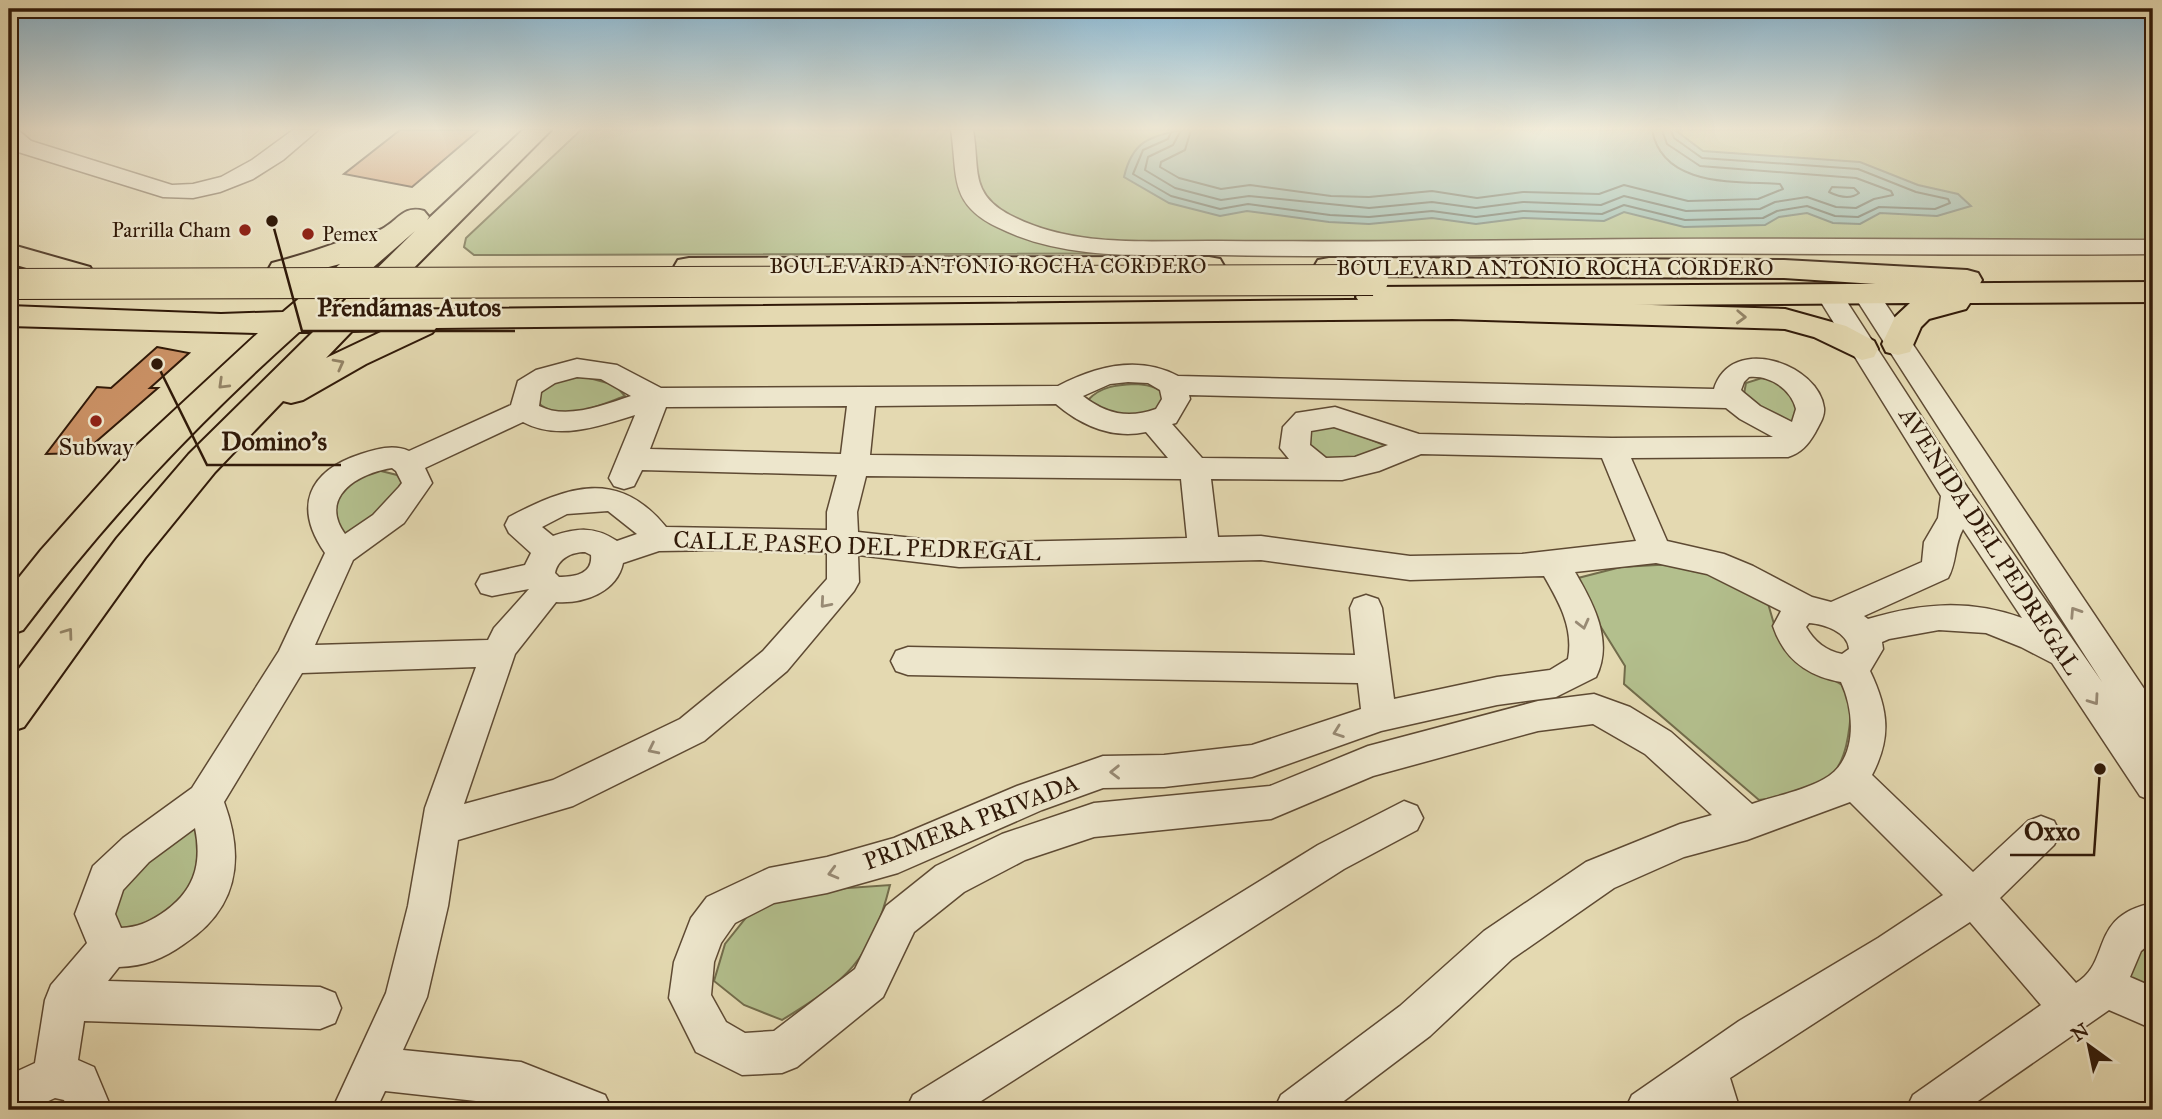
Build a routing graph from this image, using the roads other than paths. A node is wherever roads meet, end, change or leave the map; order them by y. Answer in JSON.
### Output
{"nodes":[{"id":1,"x":140,"y":182,"type":"edge"},
{"id":2,"x":229,"y":182,"type":"edge"},
{"id":3,"x":453,"y":182,"type":"edge"},
{"id":4,"x":484,"y":182,"type":"edge"},
{"id":5,"x":969,"y":182,"type":"edge"},
{"id":6,"x":403,"y":226,"type":"junction"},
{"id":7,"x":2153,"y":247,"type":"edge"},
{"id":8,"x":9,"y":253,"type":"edge"},
{"id":9,"x":478,"y":268,"type":"junction"},
{"id":10,"x":283,"y":270,"type":"junction"},
{"id":11,"x":353,"y":270,"type":"junction"},
{"id":12,"x":394,"y":270,"type":"junction"},
{"id":13,"x":231,"y":271,"type":"junction"},
{"id":14,"x":9,"y":272,"type":"edge"},
{"id":15,"x":79,"y":274,"type":"junction"},
{"id":16,"x":1967,"y":280,"type":"junction"},
{"id":17,"x":2153,"y":280,"type":"edge"},
{"id":18,"x":9,"y":284,"type":"edge"},
{"id":19,"x":1372,"y":289,"type":"junction"},
{"id":20,"x":2153,"y":292,"type":"edge"},
{"id":21,"x":2031,"y":293,"type":"junction"},
{"id":22,"x":1829,"y":294,"type":"junction"},
{"id":23,"x":1866,"y":294,"type":"junction"},
{"id":24,"x":1558,"y":296,"type":"junction"},
{"id":25,"x":9,"y":303,"type":"edge"},
{"id":26,"x":1452,"y":309,"type":"junction"},
{"id":27,"x":9,"y":316,"type":"edge"},
{"id":28,"x":438,"y":318,"type":"junction"},
{"id":29,"x":342,"y":321,"type":"junction"},
{"id":30,"x":292,"y":322,"type":"junction"},
{"id":31,"x":205,"y":323,"type":"junction"},
{"id":32,"x":1898,"y":344,"type":"junction"},
{"id":33,"x":1862,"y":349,"type":"junction"},
{"id":34,"x":250,"y":358,"type":"junction"},
{"id":35,"x":1173,"y":386,"type":"junction"},
{"id":36,"x":1063,"y":395,"type":"junction"},
{"id":37,"x":862,"y":396,"type":"junction"},
{"id":38,"x":656,"y":398,"type":"junction"},
{"id":39,"x":1732,"y":399,"type":"junction"},
{"id":40,"x":1903,"y":408,"type":"junction"},
{"id":41,"x":1940,"y":408,"type":"junction"},
{"id":42,"x":524,"y":410,"type":"junction"},
{"id":43,"x":1153,"y":421,"type":"junction"},
{"id":44,"x":239,"y":425,"type":"junction"},
{"id":45,"x":1798,"y":437,"type":"junction"},
{"id":46,"x":1418,"y":444,"type":"junction"},
{"id":47,"x":1612,"y":448,"type":"junction"},
{"id":48,"x":632,"y":459,"type":"junction"},
{"id":49,"x":408,"y":464,"type":"junction"},
{"id":50,"x":855,"y":465,"type":"junction"},
{"id":51,"x":1195,"y":469,"type":"junction"},
{"id":52,"x":1331,"y":470,"type":"junction"},
{"id":53,"x":1956,"y":495,"type":"junction"},
{"id":54,"x":614,"y":500,"type":"junction"},
{"id":55,"x":658,"y":539,"type":"junction"},
{"id":56,"x":844,"y":542,"type":"junction"},
{"id":57,"x":1204,"y":547,"type":"junction"},
{"id":58,"x":1656,"y":551,"type":"junction"},
{"id":59,"x":341,"y":552,"type":"junction"},
{"id":60,"x":609,"y":555,"type":"junction"},
{"id":61,"x":1553,"y":563,"type":"junction"},
{"id":62,"x":1937,"y":569,"type":"junction"},
{"id":63,"x":546,"y":572,"type":"junction"},
{"id":64,"x":492,"y":584,"type":"dead end"},
{"id":65,"x":1880,"y":594,"type":"junction"},
{"id":66,"x":1366,"y":608,"type":"dead end"},
{"id":67,"x":1821,"y":612,"type":"junction"},
{"id":68,"x":1970,"y":616,"type":"junction"},
{"id":69,"x":9,"y":619,"type":"edge"},
{"id":70,"x":1904,"y":621,"type":"junction"},
{"id":71,"x":1856,"y":650,"type":"junction"},
{"id":72,"x":498,"y":653,"type":"junction"},
{"id":73,"x":2063,"y":655,"type":"junction"},
{"id":74,"x":292,"y":659,"type":"junction"},
{"id":75,"x":908,"y":661,"type":"dead end"},
{"id":76,"x":1373,"y":669,"type":"junction"},
{"id":77,"x":15,"y":697,"type":"edge"},
{"id":78,"x":1378,"y":718,"type":"junction"},
{"id":79,"x":2153,"y":731,"type":"edge"},
{"id":80,"x":1851,"y":779,"type":"junction"},
{"id":81,"x":2153,"y":785,"type":"edge"},
{"id":82,"x":205,"y":800,"type":"junction"},
{"id":83,"x":1404,"y":818,"type":"dead end"},
{"id":84,"x":1747,"y":823,"type":"junction"},
{"id":85,"x":440,"y":828,"type":"junction"},
{"id":86,"x":2041,"y":833,"type":"dead end"},
{"id":87,"x":1972,"y":898,"type":"junction"},
{"id":88,"x":2153,"y":922,"type":"edge"},
{"id":89,"x":109,"y":948,"type":"junction"},
{"id":90,"x":2107,"y":988,"type":"junction"},
{"id":91,"x":66,"y":1000,"type":"junction"},
{"id":92,"x":320,"y":1008,"type":"dead end"},
{"id":93,"x":2153,"y":1008,"type":"edge"},
{"id":94,"x":2071,"y":1009,"type":"junction"},
{"id":95,"x":374,"y":1068,"type":"junction"},
{"id":96,"x":54,"y":1076,"type":"junction"},
{"id":97,"x":1712,"y":1091,"type":"edge"},
{"id":98,"x":9,"y":1097,"type":"edge"},
{"id":99,"x":90,"y":1110,"type":"edge"},
{"id":100,"x":354,"y":1110,"type":"edge"},
{"id":101,"x":590,"y":1110,"type":"edge"},
{"id":102,"x":928,"y":1110,"type":"edge"},
{"id":103,"x":1299,"y":1110,"type":"edge"},
{"id":104,"x":1647,"y":1110,"type":"edge"},
{"id":105,"x":1927,"y":1110,"type":"edge"}],
"edges":[{"from":1,"to":2,"type":"street"},
{"from":3,"to":6,"type":"main road"},
{"from":4,"to":12,"type":"main road"},
{"from":5,"to":7,"type":"street"},
{"from":6,"to":10,"type":"main road"},
{"from":6,"to":11,"type":"main road"},
{"from":8,"to":15,"type":"main road"},
{"from":9,"to":12,"type":"main road","name":"BOULEVARD ANTONIO ROCHA CORDERO"},
{"from":9,"to":16,"type":"main road","name":"BOULEVARD ANTONIO ROCHA CORDERO"},
{"from":9,"to":28,"type":"main road"},
{"from":10,"to":11,"type":"main road","name":"BOULEVARD ANTONIO ROCHA CORDERO"},
{"from":10,"to":13,"type":"main road","name":"BOULEVARD ANTONIO ROCHA CORDERO"},
{"from":11,"to":12,"type":"main road","name":"BOULEVARD ANTONIO ROCHA CORDERO"},
{"from":11,"to":30,"type":"main road"},
{"from":12,"to":29,"type":"main road"},
{"from":13,"to":15,"type":"main road","name":"BOULEVARD ANTONIO ROCHA CORDERO"},
{"from":13,"to":31,"type":"main road"},
{"from":14,"to":15,"type":"main road","name":"BOULEVARD ANTONIO ROCHA CORDERO"},
{"from":16,"to":17,"type":"main road"},
{"from":16,"to":19,"type":"main road"},
{"from":18,"to":19,"type":"main road","bridge":true},
{"from":19,"to":24,"type":"main road"},
{"from":19,"to":25,"type":"main road"},
{"from":20,"to":21,"type":"main road"},
{"from":21,"to":23,"type":"main road"},
{"from":21,"to":32,"type":"main road"},
{"from":22,"to":23,"type":"main road"},
{"from":22,"to":24,"type":"main road"},
{"from":22,"to":33,"type":"street","name":"AVENIDA DEL PEDREGAL"},
{"from":23,"to":32,"type":"street","name":"AVENIDA DEL PEDREGAL"},
{"from":24,"to":26,"type":"main road"},
{"from":26,"to":28,"type":"main road","name":"BOULEVARD ANTONIO ROCHA CORDERO"},
{"from":26,"to":33,"type":"main road","name":"BOULEVARD ANTONIO ROCHA CORDERO","one_way":true},
{"from":27,"to":31,"type":"main road","name":"BOULEVARD ANTONIO ROCHA CORDERO"},
{"from":28,"to":29,"type":"main road","name":"BOULEVARD ANTONIO ROCHA CORDERO"},
{"from":44,"to":28,"type":"main road","one_way":true},
{"from":29,"to":30,"type":"main road","name":"BOULEVARD ANTONIO ROCHA CORDERO"},
{"from":29,"to":44,"type":"main road"},
{"from":30,"to":31,"type":"main road","name":"BOULEVARD ANTONIO ROCHA CORDERO"},
{"from":30,"to":34,"type":"main road"},
{"from":31,"to":34,"type":"main road"},
{"from":32,"to":41,"type":"street","name":"AVENIDA DEL PEDREGAL"},
{"from":33,"to":40,"type":"street","name":"AVENIDA DEL PEDREGAL"},
{"from":34,"to":69,"type":"main road","one_way":true},
{"from":35,"to":36,"type":"street"},
{"from":35,"to":39,"type":"street"},
{"from":35,"to":43,"type":"street"},
{"from":36,"to":37,"type":"street"},
{"from":36,"to":43,"type":"street"},
{"from":37,"to":38,"type":"street"},
{"from":37,"to":50,"type":"street"},
{"from":38,"to":42,"type":"street"},
{"from":38,"to":42,"type":"street"},
{"from":38,"to":48,"type":"street"},
{"from":39,"to":45,"type":"street"},
{"from":39,"to":45,"type":"street"},
{"from":40,"to":41,"type":"street"},
{"from":40,"to":53,"type":"street","name":"AVENIDA DEL PEDREGAL"},
{"from":79,"to":41,"type":"street","name":"AVENIDA DEL PEDREGAL","one_way":true},
{"from":42,"to":49,"type":"street"},
{"from":43,"to":51,"type":"street"},
{"from":77,"to":44,"type":"main road","one_way":true},
{"from":45,"to":47,"type":"street"},
{"from":46,"to":47,"type":"street"},
{"from":46,"to":52,"type":"street"},
{"from":46,"to":52,"type":"street"},
{"from":47,"to":58,"type":"street"},
{"from":48,"to":50,"type":"street"},
{"from":48,"to":54,"type":"street"},
{"from":49,"to":59,"type":"street"},
{"from":49,"to":59,"type":"street"},
{"from":50,"to":51,"type":"street"},
{"from":50,"to":56,"type":"street"},
{"from":51,"to":52,"type":"street"},
{"from":51,"to":57,"type":"street"},
{"from":53,"to":62,"type":"street"},
{"from":53,"to":73,"type":"street","name":"AVENIDA DEL PEDREGAL"},
{"from":54,"to":55,"type":"street"},
{"from":54,"to":63,"type":"street"},
{"from":55,"to":56,"type":"street","name":"CALLE PASEO DEL PEDREGAL"},
{"from":55,"to":60,"type":"street","name":"CALLE PASEO DEL PEDREGAL"},
{"from":56,"to":57,"type":"street","name":"CALLE PASEO DEL PEDREGAL"},
{"from":56,"to":85,"type":"street","one_way":true},
{"from":57,"to":61,"type":"street","name":"CALLE PASEO DEL PEDREGAL"},
{"from":58,"to":61,"type":"street","name":"CALLE PASEO DEL PEDREGAL"},
{"from":58,"to":67,"type":"street","name":"CALLE PASEO DEL PEDREGAL"},
{"from":59,"to":74,"type":"street"},
{"from":60,"to":63,"type":"street"},
{"from":60,"to":63,"type":"street"},
{"from":61,"to":78,"type":"street","name":"PRIMERA PRIVADA","one_way":true},
{"from":62,"to":65,"type":"street"},
{"from":62,"to":68,"type":"street"},
{"from":63,"to":64,"type":"street"},
{"from":63,"to":72,"type":"street"},
{"from":65,"to":67,"type":"street"},
{"from":65,"to":70,"type":"street"},
{"from":66,"to":76,"type":"street"},
{"from":67,"to":71,"type":"street"},
{"from":67,"to":71,"type":"street"},
{"from":68,"to":70,"type":"street"},
{"from":68,"to":73,"type":"street"},
{"from":70,"to":71,"type":"street"},
{"from":71,"to":80,"type":"street"},
{"from":72,"to":74,"type":"street"},
{"from":72,"to":85,"type":"street"},
{"from":73,"to":81,"type":"street","name":"AVENIDA DEL PEDREGAL","one_way":true},
{"from":74,"to":82,"type":"street"},
{"from":75,"to":76,"type":"street"},
{"from":76,"to":78,"type":"street"},
{"from":78,"to":84,"type":"street","name":"PRIMERA PRIVADA","one_way":true},
{"from":80,"to":84,"type":"street"},
{"from":80,"to":87,"type":"street"},
{"from":82,"to":89,"type":"street"},
{"from":82,"to":89,"type":"street"},
{"from":83,"to":102,"type":"street"},
{"from":84,"to":103,"type":"street"},
{"from":85,"to":95,"type":"street"},
{"from":86,"to":87,"type":"street"},
{"from":87,"to":94,"type":"street"},
{"from":87,"to":97,"type":"street"},
{"from":88,"to":90,"type":"street"},
{"from":89,"to":91,"type":"street"},
{"from":90,"to":93,"type":"street"},
{"from":90,"to":94,"type":"street"},
{"from":91,"to":92,"type":"street"},
{"from":91,"to":96,"type":"street"},
{"from":94,"to":105,"type":"street"},
{"from":95,"to":100,"type":"street"},
{"from":95,"to":101,"type":"street"},
{"from":96,"to":98,"type":"street"},
{"from":96,"to":99,"type":"street"},
{"from":97,"to":104,"type":"street"}]}
